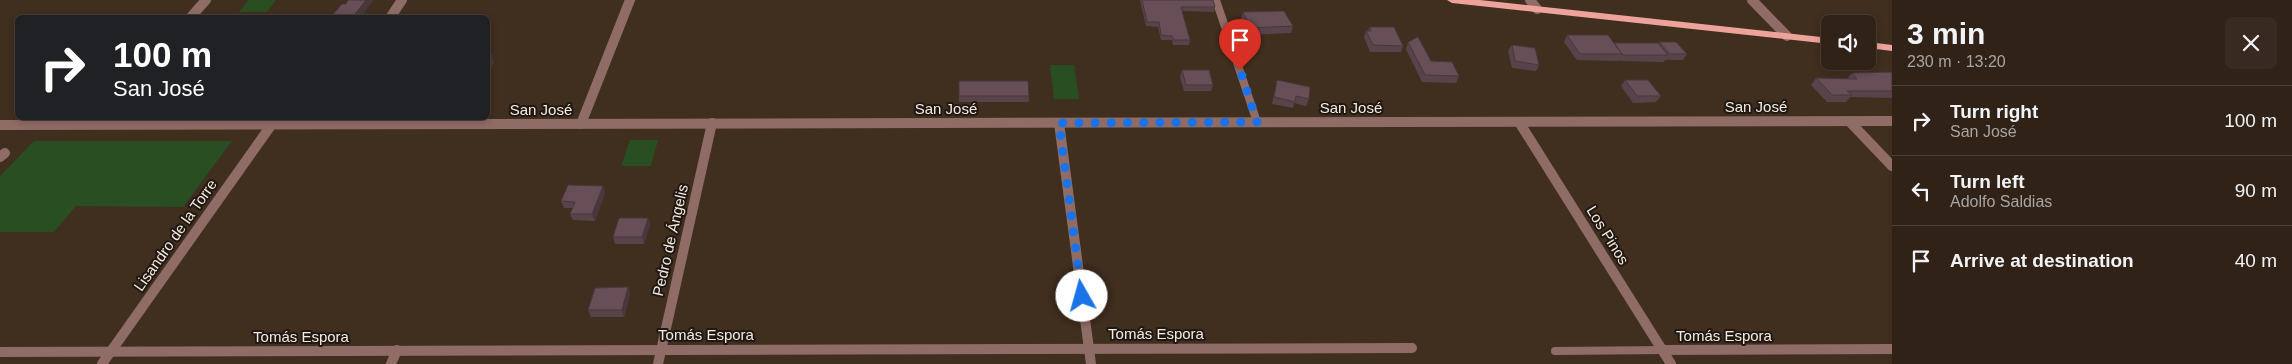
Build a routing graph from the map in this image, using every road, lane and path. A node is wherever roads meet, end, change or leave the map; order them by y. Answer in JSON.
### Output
{"nodes":[{"id":1,"x":206,"y":0,"type":"edge"},
{"id":2,"x":402,"y":0,"type":"edge"},
{"id":3,"x":630,"y":0,"type":"edge"},
{"id":4,"x":1216,"y":0,"type":"edge"},
{"id":5,"x":1452,"y":0,"type":"edge"},
{"id":6,"x":1530,"y":0,"type":"edge"},
{"id":7,"x":1752,"y":0,"type":"edge"},
{"id":8,"x":1537,"y":9,"type":"junction"},
{"id":9,"x":193,"y":15,"type":"edge"},
{"id":10,"x":392,"y":15,"type":"edge"},
{"id":11,"x":1787,"y":36,"type":"junction"},
{"id":12,"x":1821,"y":40,"type":"edge"},
{"id":13,"x":1876,"y":46,"type":"edge"},
{"id":14,"x":1892,"y":48,"type":"edge"},
{"id":15,"x":1848,"y":121,"type":"junction"},
{"id":16,"x":1892,"y":121,"type":"edge"},
{"id":17,"x":1257,"y":122,"type":"junction"},
{"id":18,"x":1519,"y":122,"type":"junction"},
{"id":19,"x":712,"y":123,"type":"junction"},
{"id":20,"x":1059,"y":123,"type":"junction"},
{"id":21,"x":272,"y":124,"type":"junction"},
{"id":22,"x":581,"y":124,"type":"junction"},
{"id":23,"x":0,"y":125,"type":"edge"},
{"id":24,"x":1892,"y":166,"type":"edge"},
{"id":25,"x":1088,"y":348,"type":"junction"},
{"id":26,"x":1412,"y":348,"type":"dead end"},
{"id":27,"x":661,"y":349,"type":"junction"},
{"id":28,"x":1892,"y":349,"type":"edge"},
{"id":29,"x":397,"y":350,"type":"junction"},
{"id":30,"x":1663,"y":350,"type":"junction"},
{"id":31,"x":1555,"y":351,"type":"dead end"},
{"id":32,"x":0,"y":352,"type":"edge"},
{"id":33,"x":110,"y":352,"type":"junction"},
{"id":34,"x":102,"y":364,"type":"edge"},
{"id":35,"x":390,"y":364,"type":"edge"},
{"id":36,"x":658,"y":364,"type":"edge"},
{"id":37,"x":1090,"y":364,"type":"edge"},
{"id":38,"x":1672,"y":364,"type":"edge"}],
"edges":[{"from":1,"to":9,"type":"street"},
{"from":2,"to":10,"type":"street"},
{"from":3,"to":22,"type":"street"},
{"from":4,"to":17,"type":"lane"},
{"from":5,"to":8,"type":"main road"},
{"from":6,"to":8,"type":"street"},
{"from":7,"to":11,"type":"street"},
{"from":8,"to":11,"type":"main road"},
{"from":11,"to":12,"type":"main road"},
{"from":13,"to":14,"type":"main road"},
{"from":15,"to":16,"type":"street","name":"San José"},
{"from":15,"to":18,"type":"street","name":"San José"},
{"from":15,"to":24,"type":"street"},
{"from":17,"to":18,"type":"street","name":"San José"},
{"from":17,"to":20,"type":"street","name":"San José"},
{"from":18,"to":30,"type":"street","name":"Los Pinos"},
{"from":19,"to":20,"type":"street","name":"San José"},
{"from":19,"to":22,"type":"street","name":"San José"},
{"from":19,"to":27,"type":"street","name":"Pedro de Ángelis"},
{"from":20,"to":25,"type":"street"},
{"from":21,"to":22,"type":"street","name":"San José"},
{"from":21,"to":23,"type":"street","name":"San José"},
{"from":21,"to":33,"type":"street","name":"Lisandro de la Torre"},
{"from":25,"to":26,"type":"street","name":"Tomás Espora"},
{"from":25,"to":27,"type":"street","name":"Tomás Espora"},
{"from":25,"to":37,"type":"street"},
{"from":27,"to":29,"type":"street","name":"Tomás Espora"},
{"from":27,"to":36,"type":"street","name":"Pedro de Ángelis"},
{"from":28,"to":30,"type":"street","name":"Tomás Espora"},
{"from":29,"to":33,"type":"street","name":"Tomás Espora"},
{"from":29,"to":35,"type":"street"},
{"from":30,"to":31,"type":"lane","name":"Tomás Espora"},
{"from":30,"to":38,"type":"street","name":"Los Pinos"},
{"from":32,"to":33,"type":"street","name":"Tomás Espora"},
{"from":33,"to":34,"type":"street","name":"Lisandro de la Torre"}]}
